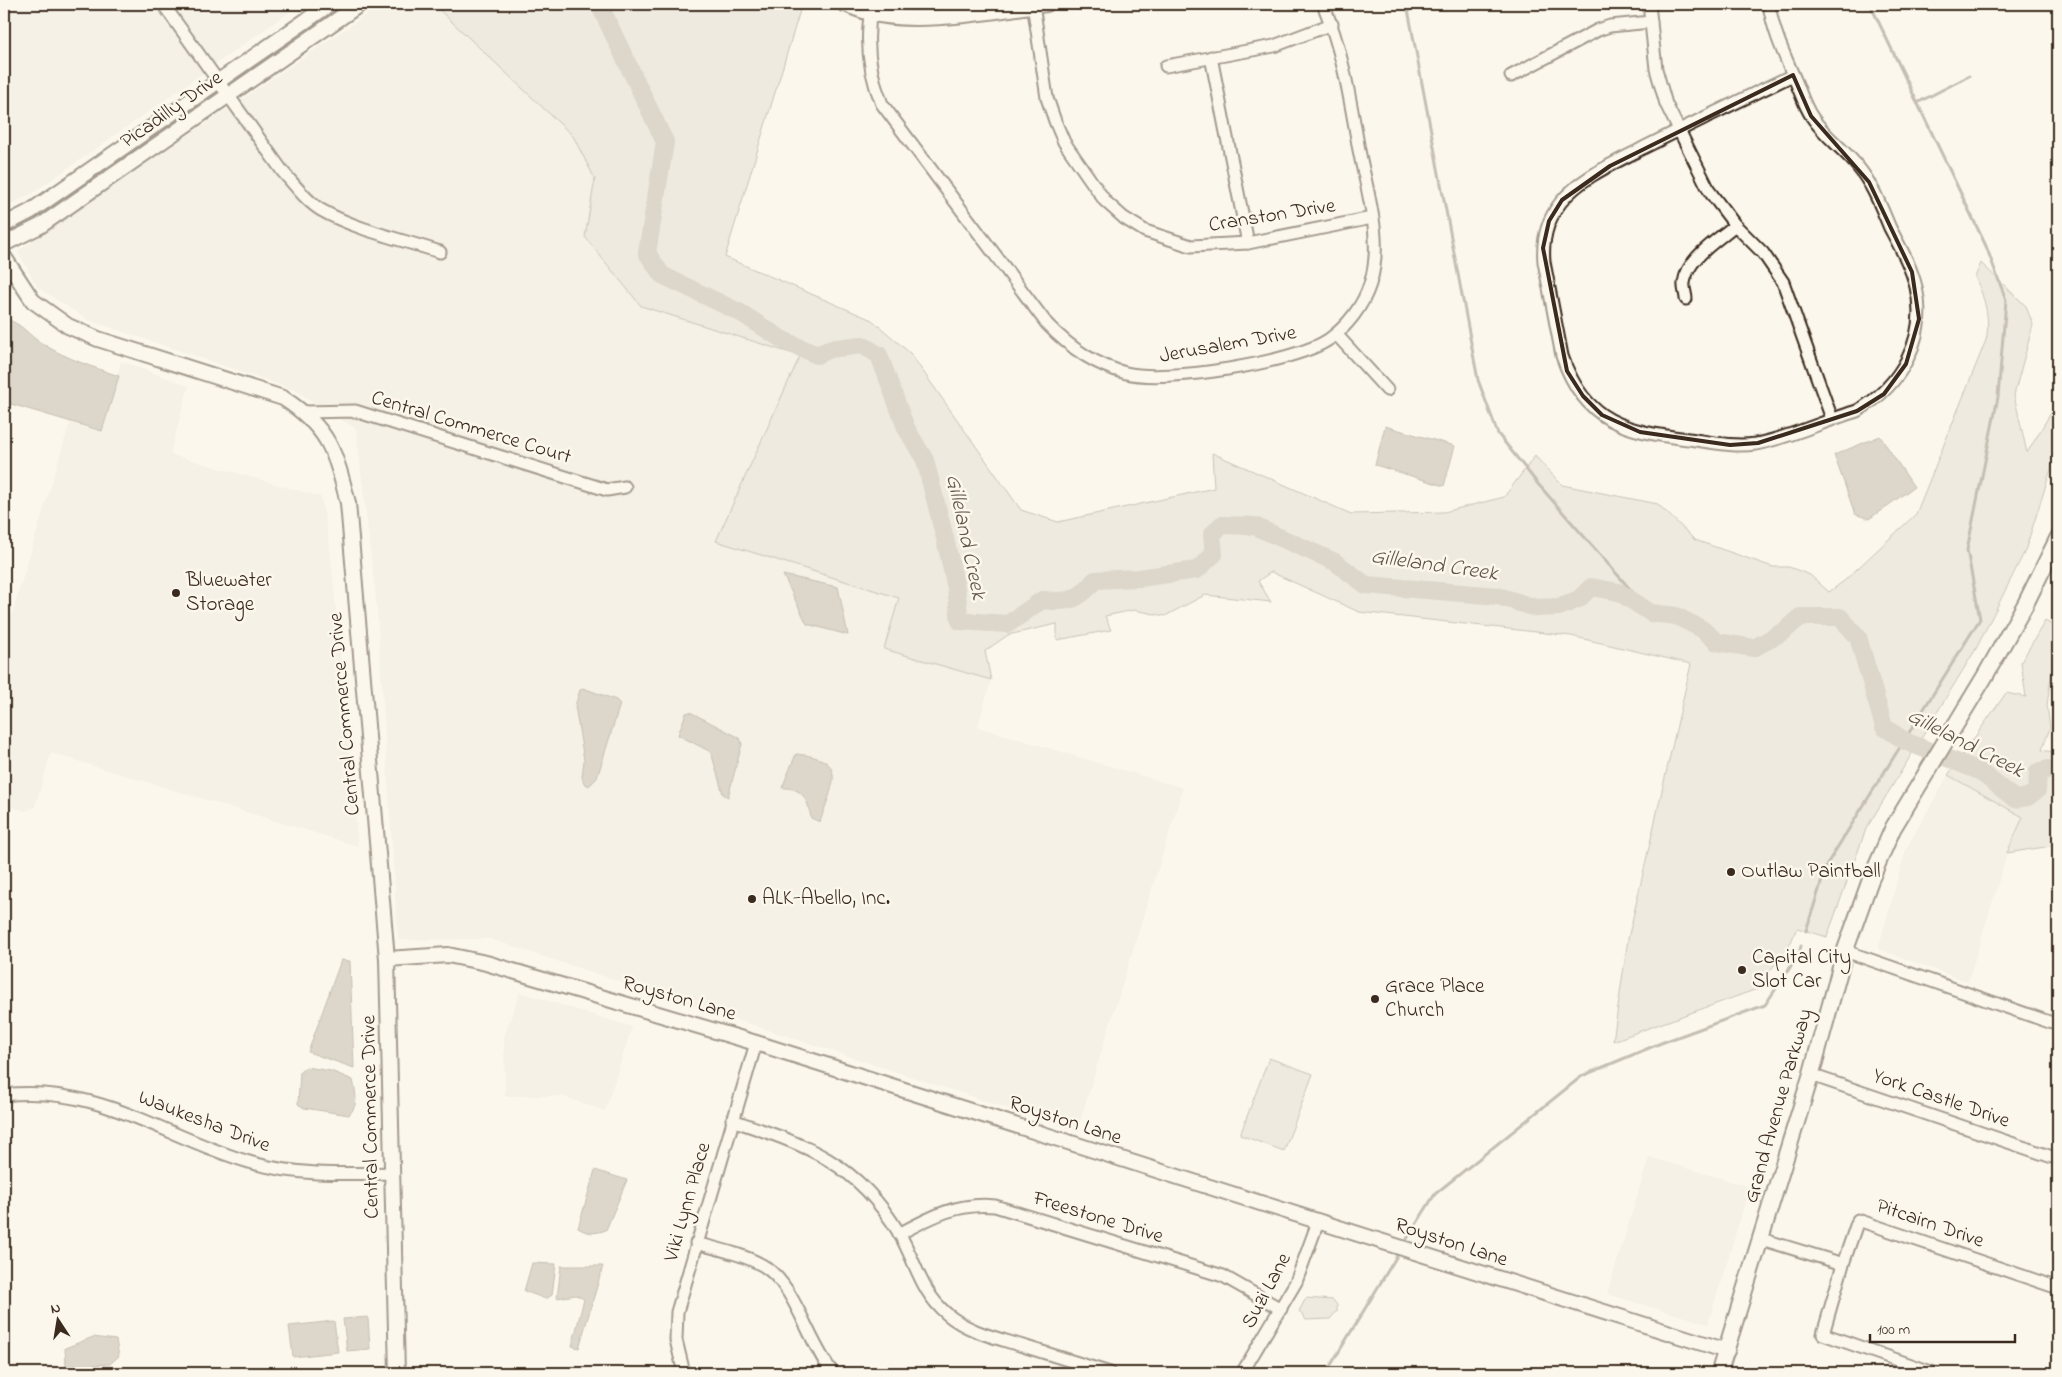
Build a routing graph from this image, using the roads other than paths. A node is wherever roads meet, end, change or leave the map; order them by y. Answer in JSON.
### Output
{"nodes":[{"id":1,"x":163,"y":4,"type":"edge"},
{"id":2,"x":330,"y":4,"type":"edge"},
{"id":3,"x":360,"y":4,"type":"edge"},
{"id":4,"x":844,"y":4,"type":"edge"},
{"id":5,"x":1038,"y":4,"type":"edge"},
{"id":6,"x":1323,"y":4,"type":"edge"},
{"id":7,"x":1649,"y":4,"type":"edge"},
{"id":8,"x":1769,"y":4,"type":"edge"},
{"id":9,"x":871,"y":8,"type":"edge"},
{"id":10,"x":1651,"y":22,"type":"junction"},
{"id":11,"x":1332,"y":24,"type":"junction"},
{"id":12,"x":1211,"y":57,"type":"junction"},
{"id":13,"x":1166,"y":66,"type":"dead end"},
{"id":14,"x":1793,"y":75,"type":"junction"},
{"id":15,"x":1511,"y":76,"type":"dead end"},
{"id":16,"x":218,"y":82,"type":"junction"},
{"id":17,"x":228,"y":96,"type":"junction"},
{"id":18,"x":1678,"y":130,"type":"junction"},
{"id":19,"x":1372,"y":218,"type":"junction"},
{"id":20,"x":4,"y":225,"type":"edge"},
{"id":21,"x":1735,"y":225,"type":"junction"},
{"id":22,"x":1248,"y":243,"type":"junction"},
{"id":23,"x":4,"y":244,"type":"edge"},
{"id":24,"x":440,"y":252,"type":"dead end"},
{"id":25,"x":4,"y":257,"type":"edge"},
{"id":26,"x":1686,"y":299,"type":"dead end"},
{"id":27,"x":1336,"y":334,"type":"junction"},
{"id":28,"x":1387,"y":390,"type":"dead end"},
{"id":29,"x":304,"y":412,"type":"junction"},
{"id":30,"x":1832,"y":419,"type":"junction"},
{"id":31,"x":625,"y":487,"type":"dead end"},
{"id":32,"x":2058,"y":538,"type":"edge"},
{"id":33,"x":1845,"y":950,"type":"junction"},
{"id":34,"x":387,"y":959,"type":"junction"},
{"id":35,"x":2058,"y":1025,"type":"edge"},
{"id":36,"x":756,"y":1043,"type":"junction"},
{"id":37,"x":1811,"y":1075,"type":"junction"},
{"id":38,"x":4,"y":1095,"type":"edge"},
{"id":39,"x":732,"y":1120,"type":"junction"},
{"id":40,"x":2058,"y":1159,"type":"edge"},
{"id":41,"x":392,"y":1173,"type":"junction"},
{"id":42,"x":1318,"y":1222,"type":"junction"},
{"id":43,"x":899,"y":1234,"type":"junction"},
{"id":44,"x":1761,"y":1239,"type":"junction"},
{"id":45,"x":696,"y":1243,"type":"junction"},
{"id":46,"x":1843,"y":1264,"type":"junction"},
{"id":47,"x":2058,"y":1288,"type":"edge"},
{"id":48,"x":1281,"y":1309,"type":"junction"},
{"id":49,"x":1727,"y":1351,"type":"junction"},
{"id":50,"x":397,"y":1373,"type":"edge"},
{"id":51,"x":684,"y":1373,"type":"edge"},
{"id":52,"x":833,"y":1373,"type":"edge"},
{"id":53,"x":1110,"y":1373,"type":"edge"},
{"id":54,"x":1242,"y":1373,"type":"edge"},
{"id":55,"x":1719,"y":1373,"type":"edge"},
{"id":56,"x":1934,"y":1373,"type":"edge"}],
"edges":[{"from":1,"to":16,"type":"street"},
{"from":2,"to":16,"type":"street","name":"Picadilly Drive"},
{"from":3,"to":17,"type":"street","name":"Picadilly Drive"},
{"from":4,"to":9,"type":"street"},
{"from":5,"to":9,"type":"street"},
{"from":5,"to":22,"type":"street","name":"Cranston Drive"},
{"from":6,"to":11,"type":"street","name":"Jerusalem Drive"},
{"from":7,"to":10,"type":"street"},
{"from":8,"to":14,"type":"street"},
{"from":9,"to":27,"type":"street","name":"Jerusalem Drive"},
{"from":10,"to":15,"type":"street"},
{"from":10,"to":18,"type":"street"},
{"from":11,"to":12,"type":"street"},
{"from":11,"to":19,"type":"street","name":"Jerusalem Drive"},
{"from":12,"to":13,"type":"street"},
{"from":12,"to":22,"type":"street"},
{"from":14,"to":18,"type":"street"},
{"from":14,"to":30,"type":"street"},
{"from":16,"to":17,"type":"street"},
{"from":16,"to":20,"type":"street","name":"Picadilly Drive"},
{"from":17,"to":23,"type":"street","name":"Picadilly Drive"},
{"from":17,"to":24,"type":"street"},
{"from":18,"to":21,"type":"street"},
{"from":18,"to":30,"type":"street"},
{"from":19,"to":22,"type":"street","name":"Cranston Drive"},
{"from":19,"to":27,"type":"street","name":"Jerusalem Drive"},
{"from":21,"to":26,"type":"street"},
{"from":21,"to":30,"type":"street"},
{"from":25,"to":29,"type":"street","name":"Central Commerce Drive"},
{"from":27,"to":28,"type":"street"},
{"from":29,"to":31,"type":"street","name":"Central Commerce Court"},
{"from":29,"to":34,"type":"street","name":"Central Commerce Drive"},
{"from":32,"to":33,"type":"main road","name":"Grand Avenue Parkway"},
{"from":33,"to":35,"type":"street"},
{"from":33,"to":37,"type":"main road","name":"Grand Avenue Parkway"},
{"from":34,"to":36,"type":"street","name":"Royston Lane"},
{"from":34,"to":41,"type":"street","name":"Central Commerce Drive"},
{"from":36,"to":39,"type":"street","name":"Viki Lynn Place"},
{"from":36,"to":42,"type":"street","name":"Royston Lane"},
{"from":37,"to":40,"type":"street","name":"York Castle Drive"},
{"from":37,"to":44,"type":"main road","name":"Grand Avenue Parkway"},
{"from":38,"to":41,"type":"street","name":"Waukesha Drive"},
{"from":39,"to":43,"type":"street"},
{"from":39,"to":45,"type":"street","name":"Viki Lynn Place"},
{"from":41,"to":50,"type":"street","name":"Central Commerce Drive"},
{"from":42,"to":48,"type":"street","name":"Suzi Lane"},
{"from":42,"to":49,"type":"street","name":"Royston Lane"},
{"from":43,"to":48,"type":"street","name":"Freestone Drive"},
{"from":43,"to":53,"type":"street"},
{"from":44,"to":46,"type":"street"},
{"from":44,"to":49,"type":"main road","name":"Grand Avenue Parkway"},
{"from":45,"to":51,"type":"street","name":"Viki Lynn Place"},
{"from":45,"to":52,"type":"street"},
{"from":46,"to":47,"type":"street","name":"Pitcairn Drive"},
{"from":46,"to":56,"type":"street"},
{"from":48,"to":54,"type":"street","name":"Suzi Lane"},
{"from":49,"to":55,"type":"main road","name":"Grand Avenue Parkway"}]}
